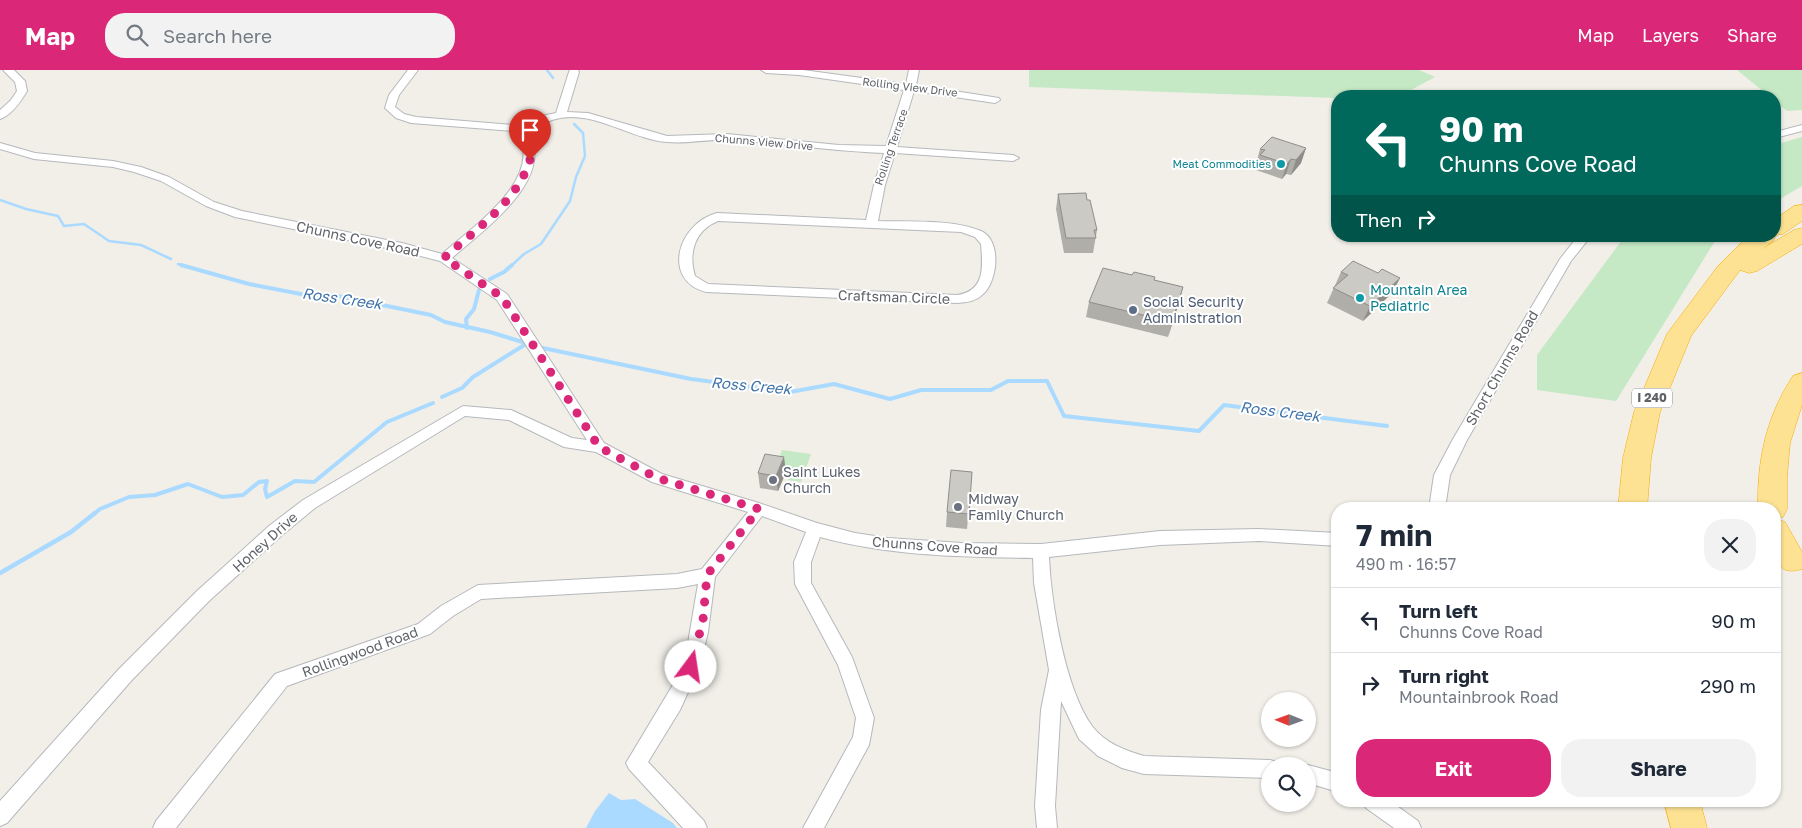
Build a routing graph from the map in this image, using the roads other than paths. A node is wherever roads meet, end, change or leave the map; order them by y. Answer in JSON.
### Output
{"nodes":[{"id":1,"x":8,"y":70,"type":"edge"},
{"id":2,"x":413,"y":70,"type":"edge"},
{"id":3,"x":766,"y":70,"type":"edge"},
{"id":4,"x":914,"y":70,"type":"edge"},
{"id":5,"x":574,"y":72,"type":"dead end"},
{"id":6,"x":911,"y":87,"type":"junction"},
{"id":7,"x":995,"y":100,"type":"dead end"},
{"id":8,"x":560,"y":115,"type":"junction"},
{"id":9,"x":0,"y":116,"type":"edge"},
{"id":10,"x":1802,"y":128,"type":"edge"},
{"id":11,"x":522,"y":130,"type":"junction"},
{"id":12,"x":1781,"y":133,"type":"edge"},
{"id":13,"x":0,"y":146,"type":"edge"},
{"id":14,"x":892,"y":150,"type":"junction"},
{"id":15,"x":1013,"y":158,"type":"dead end"},
{"id":16,"x":1802,"y":212,"type":"edge"},
{"id":17,"x":871,"y":224,"type":"junction"},
{"id":18,"x":1781,"y":225,"type":"edge"},
{"id":19,"x":1802,"y":235,"type":"edge"},
{"id":20,"x":1580,"y":242,"type":"edge"},
{"id":21,"x":1757,"y":242,"type":"edge"},
{"id":22,"x":444,"y":258,"type":"junction"},
{"id":23,"x":1700,"y":306,"type":"junction"},
{"id":24,"x":1802,"y":382,"type":"edge"},
{"id":25,"x":599,"y":447,"type":"junction"},
{"id":26,"x":1438,"y":502,"type":"edge"},
{"id":27,"x":1632,"y":502,"type":"edge"},
{"id":28,"x":1773,"y":502,"type":"edge"},
{"id":29,"x":759,"y":509,"type":"junction"},
{"id":30,"x":816,"y":529,"type":"junction"},
{"id":31,"x":1331,"y":540,"type":"edge"},
{"id":32,"x":1781,"y":544,"type":"edge"},
{"id":33,"x":1041,"y":551,"type":"junction"},
{"id":34,"x":1791,"y":560,"type":"dead end"},
{"id":35,"x":707,"y":575,"type":"junction"},
{"id":36,"x":1058,"y":670,"type":"junction"},
{"id":37,"x":1261,"y":769,"type":"edge"},
{"id":38,"x":1316,"y":776,"type":"edge"},
{"id":39,"x":1331,"y":781,"type":"edge"},
{"id":40,"x":1381,"y":807,"type":"edge"},
{"id":41,"x":1684,"y":807,"type":"edge"},
{"id":42,"x":0,"y":816,"type":"edge"},
{"id":43,"x":163,"y":828,"type":"edge"},
{"id":44,"x":697,"y":828,"type":"edge"},
{"id":45,"x":813,"y":828,"type":"edge"},
{"id":46,"x":1047,"y":828,"type":"edge"},
{"id":47,"x":1411,"y":828,"type":"edge"},
{"id":48,"x":1689,"y":828,"type":"edge"}],
"edges":[{"from":1,"to":9,"type":"street"},
{"from":2,"to":11,"type":"street"},
{"from":3,"to":6,"type":"street","name":"Rolling View Drive"},
{"from":4,"to":6,"type":"street","name":"Rolling Terrace"},
{"from":5,"to":8,"type":"street"},
{"from":6,"to":7,"type":"street","name":"Rolling View Drive"},
{"from":6,"to":14,"type":"street","name":"Rolling Terrace"},
{"from":8,"to":11,"type":"street","name":"Chunns View Drive"},
{"from":8,"to":14,"type":"street","name":"Chunns View Drive"},
{"from":10,"to":12,"type":"street"},
{"from":11,"to":22,"type":"street"},
{"from":13,"to":22,"type":"street","name":"Chunns Cove Road"},
{"from":14,"to":15,"type":"street","name":"Chunns View Drive"},
{"from":14,"to":17,"type":"street","name":"Rolling Terrace"},
{"from":16,"to":18,"type":"highway"},
{"from":17,"to":17,"type":"street","name":"Craftsman Circle"},
{"from":19,"to":23,"type":"highway"},
{"from":20,"to":26,"type":"street","name":"Short Chunns Road"},
{"from":21,"to":23,"type":"highway","number":"I 240"},
{"from":22,"to":25,"type":"street","name":"Chunns Cove Road"},
{"from":23,"to":27,"type":"highway","number":"I 240"},
{"from":24,"to":28,"type":"highway"},
{"from":25,"to":29,"type":"street","name":"Chunns Cove Road"},
{"from":25,"to":42,"type":"street","name":"Honey Drive"},
{"from":29,"to":30,"type":"street","name":"Chunns Cove Road"},
{"from":29,"to":35,"type":"street"},
{"from":30,"to":33,"type":"street","name":"Chunns Cove Road"},
{"from":30,"to":45,"type":"street"},
{"from":31,"to":33,"type":"street","name":"Chunns Cove Road"},
{"from":32,"to":34,"type":"highway"},
{"from":33,"to":36,"type":"street"},
{"from":35,"to":43,"type":"street","name":"Rollingwood Road"},
{"from":35,"to":44,"type":"street"},
{"from":36,"to":37,"type":"street"},
{"from":36,"to":46,"type":"street"},
{"from":38,"to":39,"type":"street"},
{"from":40,"to":47,"type":"street"},
{"from":41,"to":48,"type":"highway"}]}
